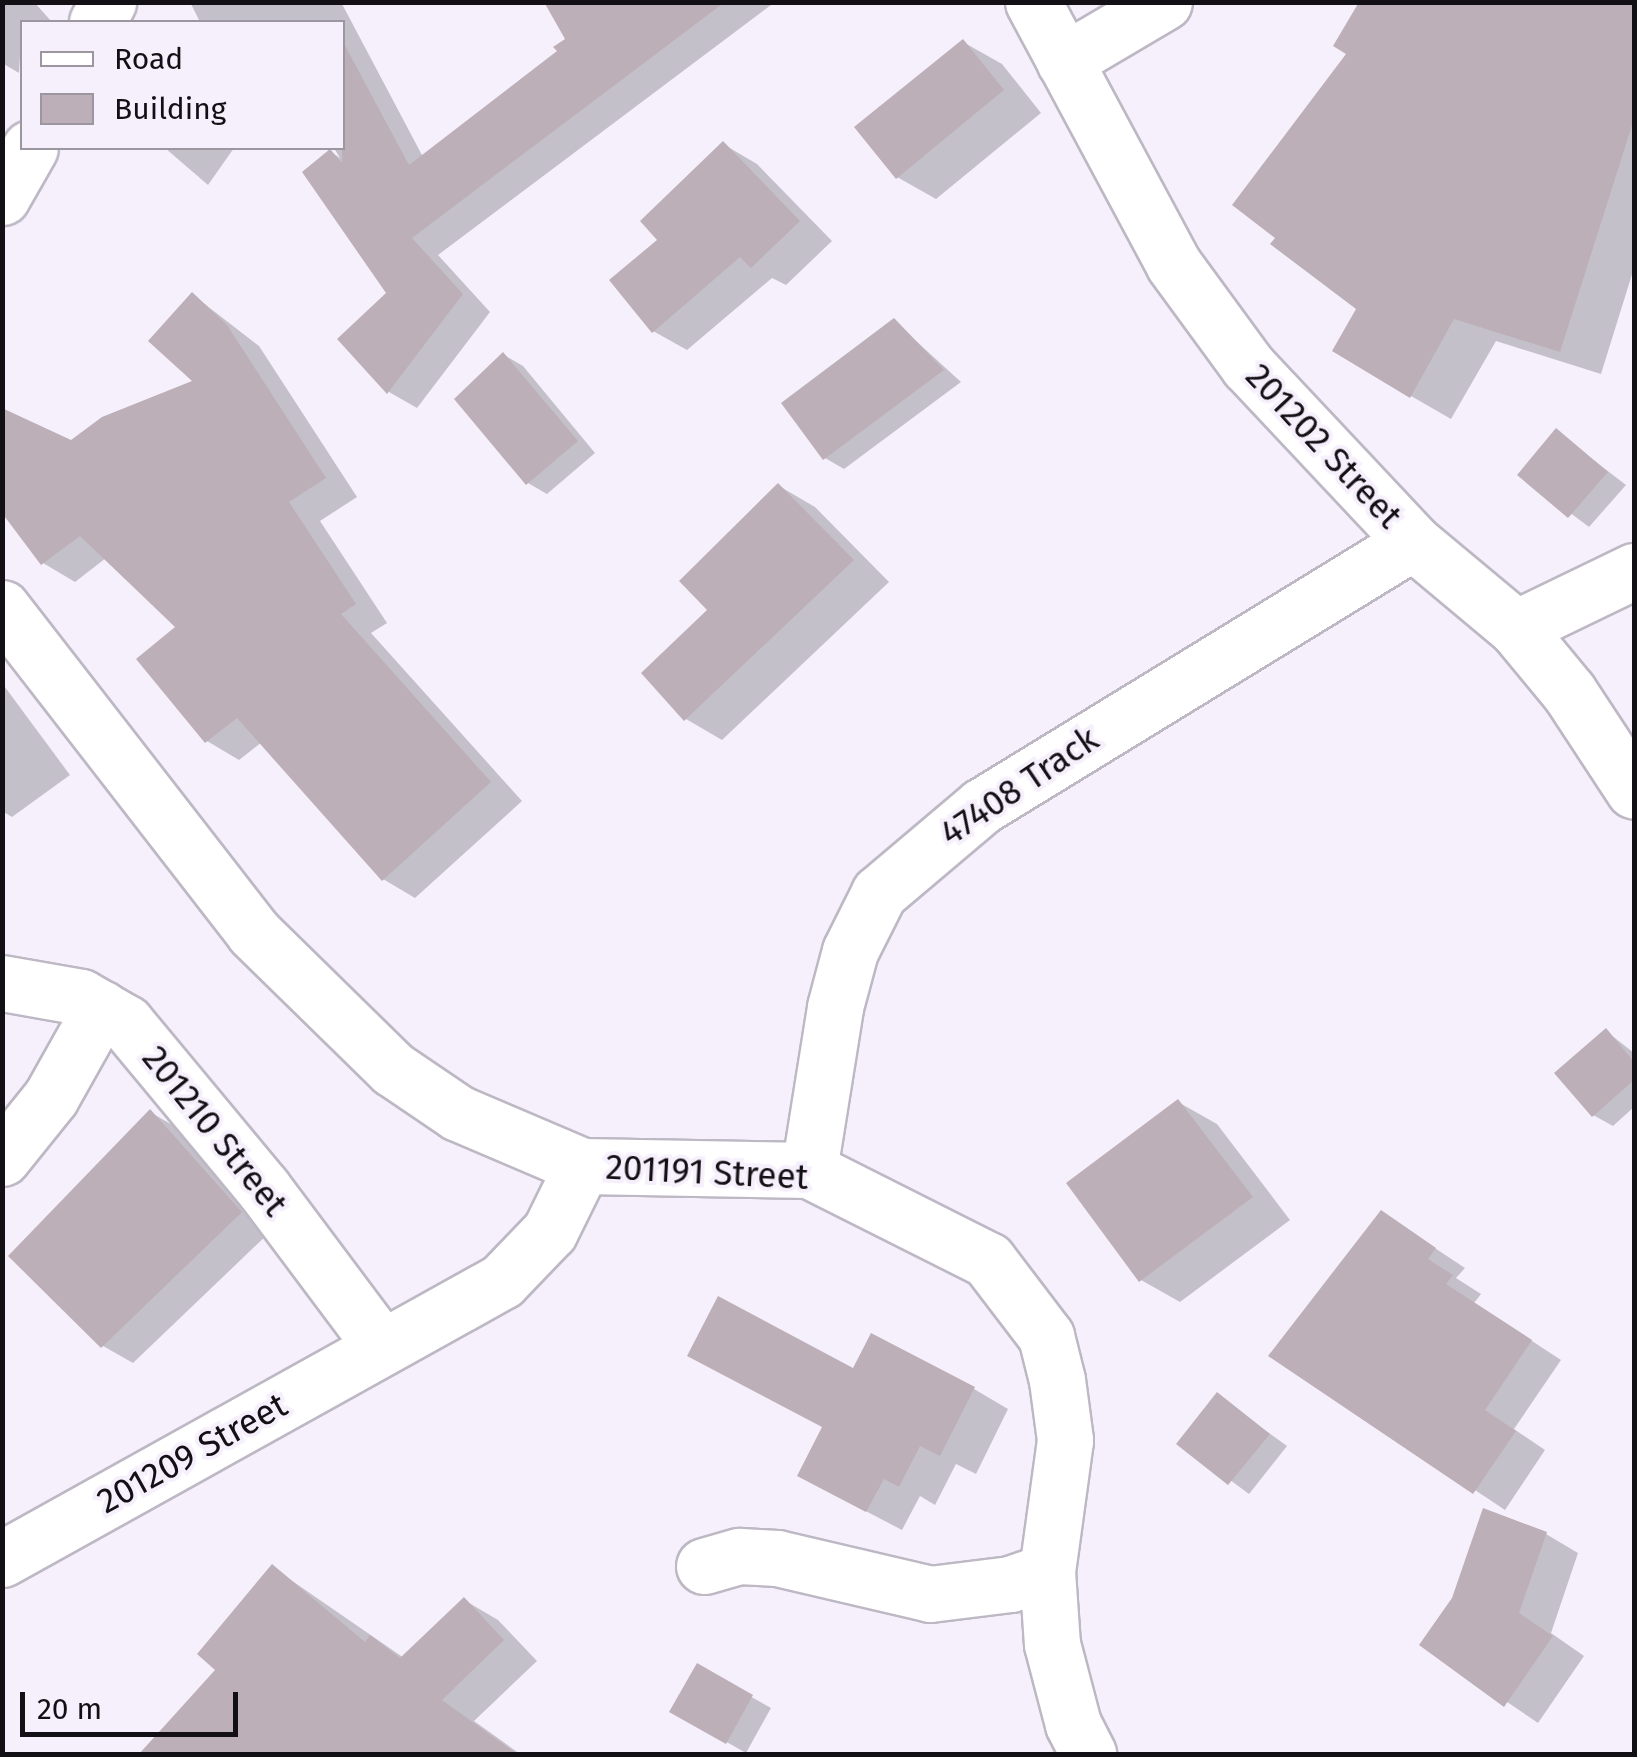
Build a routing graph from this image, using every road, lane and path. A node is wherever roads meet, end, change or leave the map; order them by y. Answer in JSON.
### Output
{"nodes":[{"id":1,"x":1033,"y":2,"type":"edge"},
{"id":2,"x":1164,"y":2,"type":"edge"},
{"id":3,"x":1064,"y":61,"type":"junction"},
{"id":4,"x":29,"y":150,"type":"edge"},
{"id":5,"x":2,"y":197,"type":"edge"},
{"id":6,"x":1413,"y":542,"type":"junction"},
{"id":7,"x":1634,"y":571,"type":"edge"},
{"id":8,"x":2,"y":608,"type":"edge"},
{"id":9,"x":1516,"y":628,"type":"junction"},
{"id":10,"x":1634,"y":791,"type":"edge"},
{"id":11,"x":2,"y":983,"type":"edge"},
{"id":12,"x":101,"y":1008,"type":"junction"},
{"id":13,"x":2,"y":1158,"type":"edge"},
{"id":14,"x":582,"y":1166,"type":"junction"},
{"id":15,"x":809,"y":1170,"type":"junction"},
{"id":16,"x":382,"y":1347,"type":"junction"},
{"id":17,"x":2,"y":1558,"type":"edge"},
{"id":18,"x":704,"y":1566,"type":"dead end"},
{"id":19,"x":1047,"y":1571,"type":"junction"},
{"id":20,"x":1088,"y":1754,"type":"edge"}],
"edges":[{"from":1,"to":3,"type":"street","name":"201202 Street"},
{"from":2,"to":3,"type":"street"},
{"from":3,"to":6,"type":"street","name":"201202 Street"},
{"from":4,"to":5,"type":"street"},
{"from":6,"to":9,"type":"street","name":"201202 Street"},
{"from":6,"to":15,"type":"street","name":"47408 Track"},
{"from":7,"to":9,"type":"street"},
{"from":8,"to":14,"type":"street","name":"201191 Street"},
{"from":9,"to":10,"type":"street","name":"201202 Street"},
{"from":11,"to":12,"type":"street","name":"201210 Street"},
{"from":12,"to":13,"type":"street"},
{"from":12,"to":16,"type":"street","name":"201210 Street"},
{"from":14,"to":15,"type":"street","name":"201191 Street"},
{"from":14,"to":16,"type":"street","name":"201209 Street"},
{"from":15,"to":19,"type":"street","name":"201191 Street"},
{"from":16,"to":17,"type":"street","name":"201209 Street"},
{"from":18,"to":19,"type":"street"},
{"from":19,"to":20,"type":"street","name":"201191 Street"}]}
